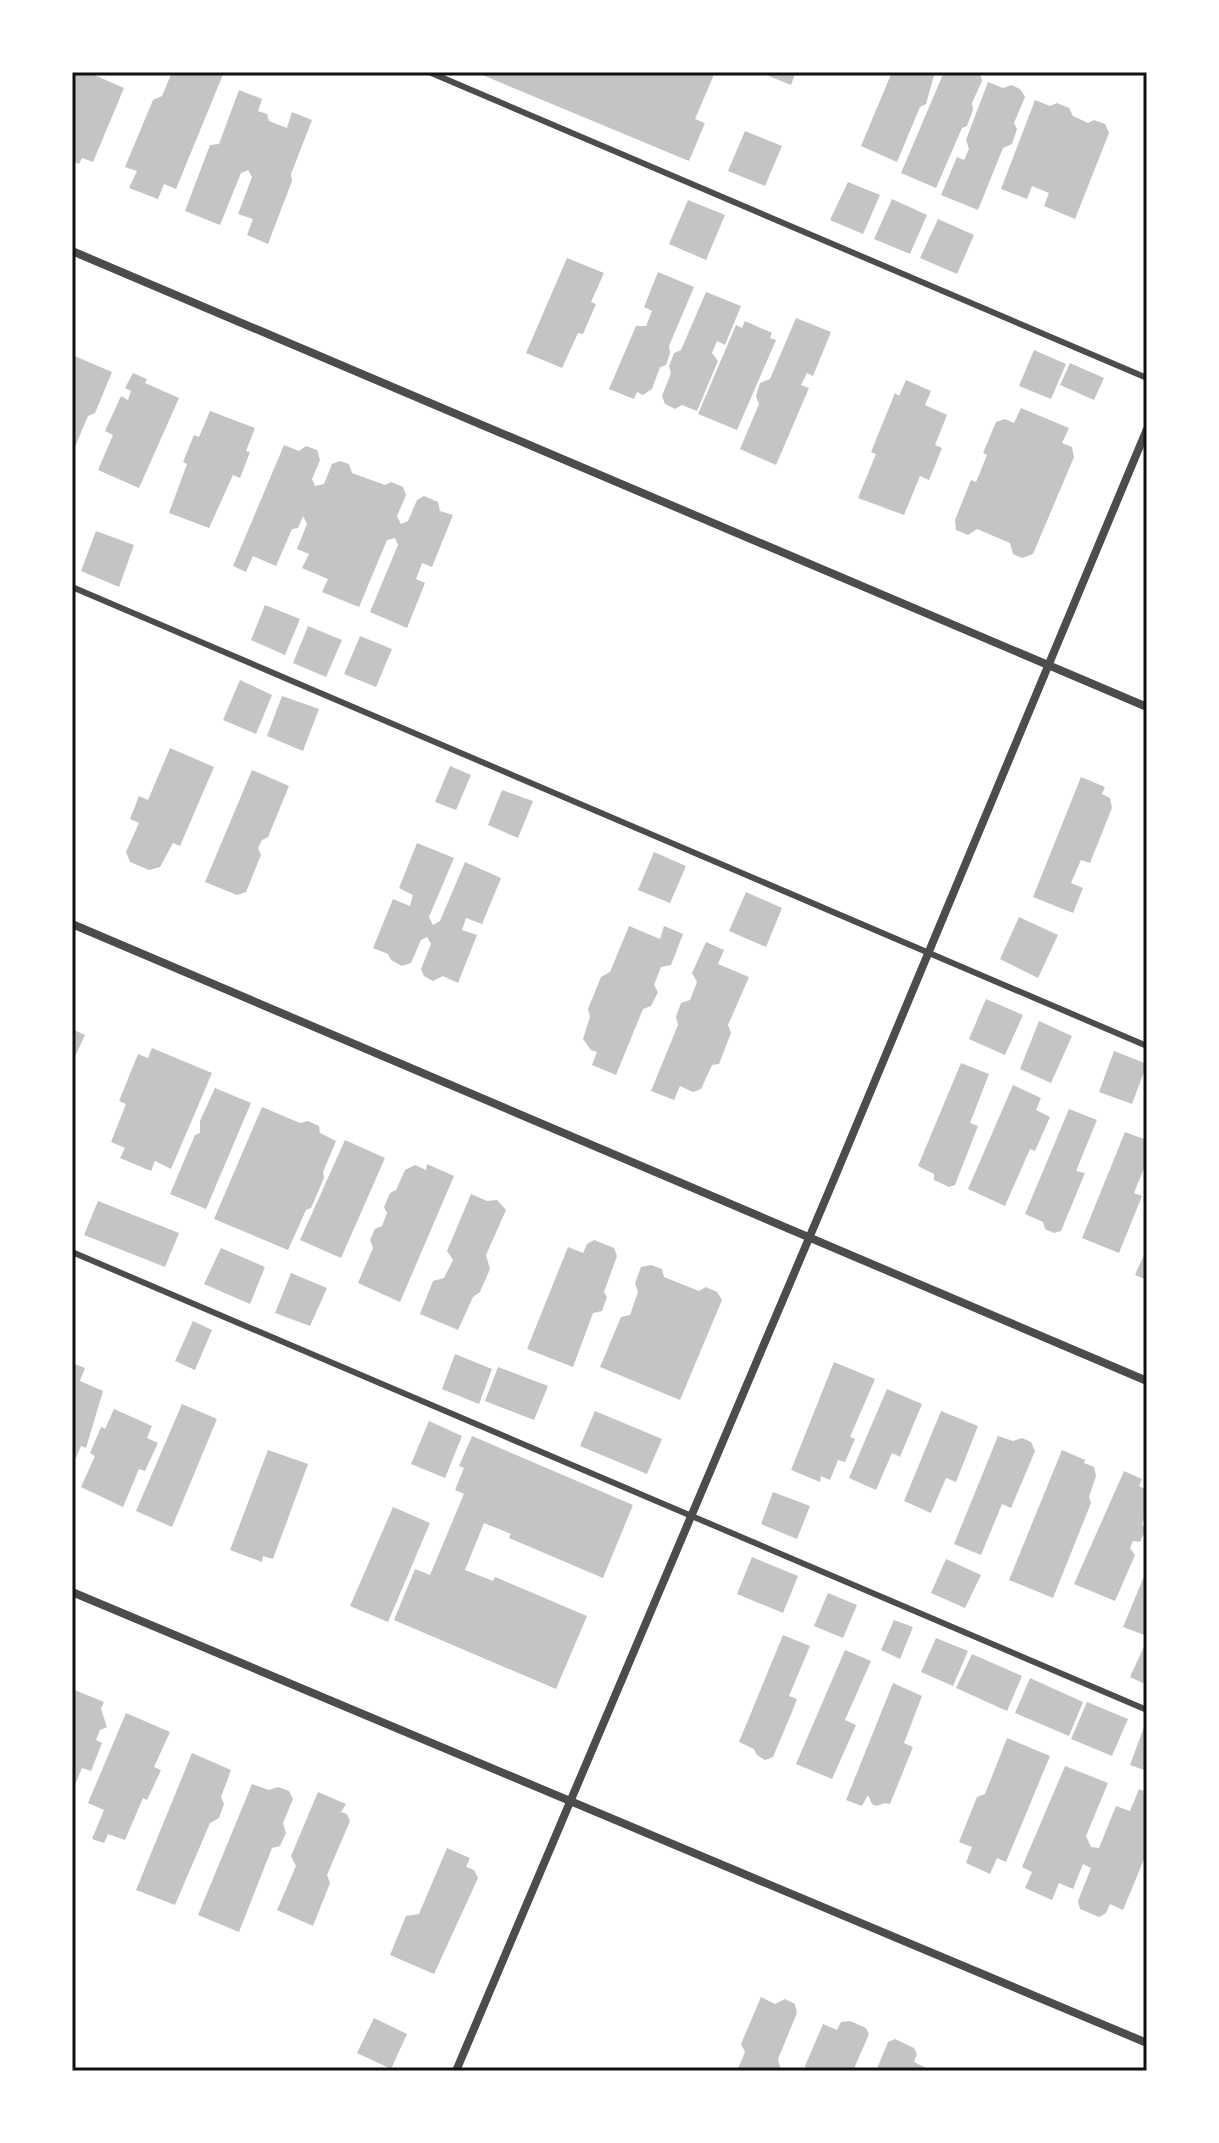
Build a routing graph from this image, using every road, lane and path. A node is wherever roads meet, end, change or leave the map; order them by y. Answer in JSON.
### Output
{"nodes":[{"id":1,"x":429,"y":72,"type":"edge"},
{"id":2,"x":72,"y":251,"type":"edge"},
{"id":3,"x":1147,"y":378,"type":"edge"},
{"id":4,"x":1147,"y":429,"type":"edge"},
{"id":5,"x":72,"y":587,"type":"edge"},
{"id":6,"x":1048,"y":665,"type":"junction"},
{"id":7,"x":1147,"y":707,"type":"edge"},
{"id":8,"x":72,"y":924,"type":"edge"},
{"id":9,"x":927,"y":954,"type":"junction"},
{"id":10,"x":1147,"y":1046,"type":"edge"},
{"id":11,"x":809,"y":1237,"type":"junction"},
{"id":12,"x":72,"y":1252,"type":"edge"},
{"id":13,"x":1147,"y":1381,"type":"edge"},
{"id":14,"x":692,"y":1515,"type":"junction"},
{"id":15,"x":72,"y":1592,"type":"edge"},
{"id":16,"x":1147,"y":1710,"type":"edge"},
{"id":17,"x":570,"y":1802,"type":"junction"},
{"id":18,"x":1147,"y":2043,"type":"edge"},
{"id":19,"x":456,"y":2071,"type":"edge"}],
"edges":[{"from":1,"to":3,"type":"lane"},
{"from":2,"to":6,"type":"street"},
{"from":4,"to":6,"type":"street"},
{"from":5,"to":9,"type":"lane"},
{"from":6,"to":7,"type":"street"},
{"from":6,"to":9,"type":"street"},
{"from":8,"to":11,"type":"street"},
{"from":9,"to":10,"type":"lane"},
{"from":9,"to":11,"type":"street"},
{"from":11,"to":13,"type":"street"},
{"from":11,"to":14,"type":"street"},
{"from":12,"to":14,"type":"lane"},
{"from":14,"to":16,"type":"lane"},
{"from":14,"to":17,"type":"street"},
{"from":15,"to":17,"type":"street"},
{"from":17,"to":18,"type":"street"},
{"from":17,"to":19,"type":"street"}]}
